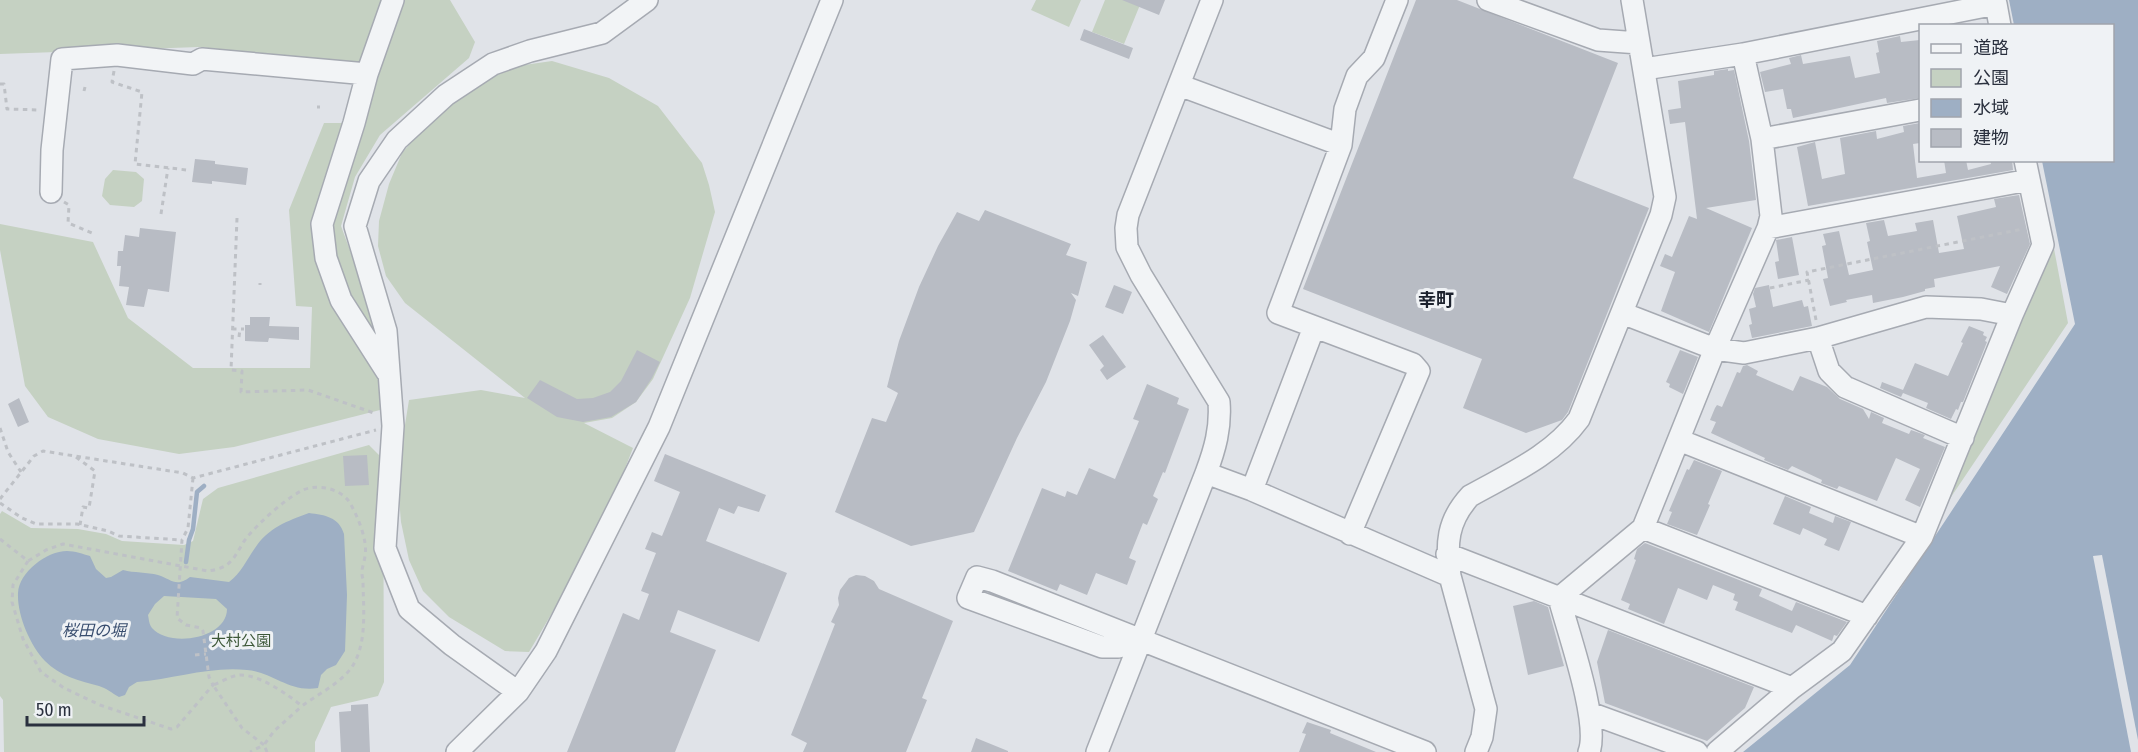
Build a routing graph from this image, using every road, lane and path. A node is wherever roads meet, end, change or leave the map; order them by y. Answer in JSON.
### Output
{"nodes":[{"id":1,"x":393,"y":0,"type":"edge"},
{"id":2,"x":647,"y":0,"type":"edge"},
{"id":3,"x":832,"y":0,"type":"edge"},
{"id":4,"x":1212,"y":0,"type":"edge"},
{"id":5,"x":1397,"y":0,"type":"edge"},
{"id":6,"x":1488,"y":0,"type":"edge"},
{"id":7,"x":1632,"y":0,"type":"edge"},
{"id":8,"x":2000,"y":24,"type":"edge"},
{"id":9,"x":1639,"y":43,"type":"junction"},
{"id":10,"x":1743,"y":54,"type":"junction"},
{"id":11,"x":117,"y":55,"type":"junction"},
{"id":12,"x":1644,"y":69,"type":"junction"},
{"id":13,"x":367,"y":74,"type":"junction"},
{"id":14,"x":0,"y":84,"type":"edge"},
{"id":15,"x":1179,"y":85,"type":"junction"},
{"id":16,"x":28,"y":110,"type":"dead end"},
{"id":17,"x":1919,"y":110,"type":"edge"},
{"id":18,"x":1761,"y":139,"type":"junction"},
{"id":19,"x":1341,"y":145,"type":"junction"},
{"id":20,"x":168,"y":168,"type":"junction"},
{"id":21,"x":187,"y":170,"type":"dead end"},
{"id":22,"x":2027,"y":170,"type":"edge"},
{"id":23,"x":51,"y":192,"type":"joint"},
{"id":24,"x":161,"y":214,"type":"dead end"},
{"id":25,"x":237,"y":218,"type":"dead end"},
{"id":26,"x":2039,"y":226,"type":"junction"},
{"id":27,"x":1768,"y":228,"type":"junction"},
{"id":28,"x":92,"y":233,"type":"dead end"},
{"id":29,"x":1809,"y":280,"type":"junction"},
{"id":30,"x":1770,"y":288,"type":"dead end"},
{"id":31,"x":1622,"y":314,"type":"junction"},
{"id":32,"x":2012,"y":315,"type":"junction"},
{"id":33,"x":1314,"y":327,"type":"junction"},
{"id":34,"x":232,"y":329,"type":"junction"},
{"id":35,"x":239,"y":337,"type":"dead end"},
{"id":36,"x":1819,"y":337,"type":"junction"},
{"id":37,"x":1715,"y":349,"type":"junction"},
{"id":38,"x":389,"y":375,"type":"junction"},
{"id":39,"x":393,"y":423,"type":"junction"},
{"id":40,"x":0,"y":428,"type":"edge"},
{"id":41,"x":1963,"y":438,"type":"junction"},
{"id":42,"x":1679,"y":440,"type":"junction"},
{"id":43,"x":75,"y":456,"type":"junction"},
{"id":44,"x":21,"y":472,"type":"junction"},
{"id":45,"x":1206,"y":473,"type":"junction"},
{"id":46,"x":193,"y":478,"type":"junction"},
{"id":47,"x":1252,"y":489,"type":"junction"},
{"id":48,"x":0,"y":501,"type":"edge"},
{"id":49,"x":80,"y":525,"type":"junction"},
{"id":50,"x":1643,"y":528,"type":"junction"},
{"id":51,"x":1350,"y":534,"type":"junction"},
{"id":52,"x":1922,"y":537,"type":"junction"},
{"id":53,"x":0,"y":538,"type":"edge"},
{"id":54,"x":182,"y":540,"type":"junction"},
{"id":55,"x":1447,"y":554,"type":"junction"},
{"id":56,"x":28,"y":561,"type":"junction"},
{"id":57,"x":179,"y":566,"type":"junction"},
{"id":58,"x":1450,"y":576,"type":"junction"},
{"id":59,"x":1559,"y":598,"type":"junction"},
{"id":60,"x":1867,"y":616,"type":"junction"},
{"id":61,"x":1140,"y":641,"type":"junction"},
{"id":62,"x":206,"y":654,"type":"junction"},
{"id":63,"x":195,"y":655,"type":"dead end"},
{"id":64,"x":213,"y":685,"type":"junction"},
{"id":65,"x":1792,"y":688,"type":"junction"},
{"id":66,"x":518,"y":692,"type":"junction"},
{"id":67,"x":302,"y":706,"type":"junction"},
{"id":68,"x":1590,"y":713,"type":"junction"},
{"id":69,"x":264,"y":745,"type":"junction"},
{"id":70,"x":1106,"y":748,"type":"edge"},
{"id":71,"x":250,"y":752,"type":"edge"},
{"id":72,"x":267,"y":752,"type":"edge"},
{"id":73,"x":457,"y":752,"type":"edge"},
{"id":74,"x":1425,"y":752,"type":"edge"},
{"id":75,"x":1476,"y":752,"type":"edge"},
{"id":76,"x":1589,"y":752,"type":"edge"},
{"id":77,"x":1697,"y":752,"type":"edge"},
{"id":78,"x":1717,"y":752,"type":"edge"}],
"edges":[{"from":1,"to":13,"type":"street"},
{"from":2,"to":38,"type":"street"},
{"from":3,"to":66,"type":"street"},
{"from":4,"to":15,"type":"street"},
{"from":5,"to":19,"type":"street"},
{"from":6,"to":9,"type":"street"},
{"from":7,"to":9,"type":"street"},
{"from":8,"to":10,"type":"street"},
{"from":9,"to":12,"type":"street"},
{"from":10,"to":12,"type":"street"},
{"from":10,"to":18,"type":"street"},
{"from":11,"to":13,"type":"street"},
{"from":11,"to":20,"type":"path"},
{"from":11,"to":23,"type":"street"},
{"from":12,"to":31,"type":"street"},
{"from":13,"to":38,"type":"street"},
{"from":14,"to":16,"type":"path"},
{"from":15,"to":19,"type":"street"},
{"from":15,"to":45,"type":"street"},
{"from":17,"to":18,"type":"street"},
{"from":18,"to":27,"type":"street"},
{"from":19,"to":33,"type":"street"},
{"from":20,"to":21,"type":"path"},
{"from":20,"to":24,"type":"path"},
{"from":22,"to":26,"type":"street"},
{"from":22,"to":27,"type":"street"},
{"from":23,"to":28,"type":"path"},
{"from":25,"to":34,"type":"path"},
{"from":26,"to":29,"type":"path"},
{"from":26,"to":32,"type":"street"},
{"from":27,"to":37,"type":"street"},
{"from":29,"to":30,"type":"path"},
{"from":29,"to":36,"type":"path"},
{"from":31,"to":37,"type":"street"},
{"from":31,"to":55,"type":"street"},
{"from":32,"to":36,"type":"street"},
{"from":32,"to":41,"type":"street"},
{"from":33,"to":47,"type":"street"},
{"from":33,"to":51,"type":"street"},
{"from":34,"to":35,"type":"path"},
{"from":34,"to":39,"type":"path"},
{"from":36,"to":37,"type":"street"},
{"from":36,"to":41,"type":"street"},
{"from":37,"to":42,"type":"street"},
{"from":38,"to":39,"type":"street"},
{"from":39,"to":46,"type":"path"},
{"from":39,"to":66,"type":"street"},
{"from":40,"to":44,"type":"path"},
{"from":41,"to":52,"type":"street"},
{"from":42,"to":50,"type":"street"},
{"from":42,"to":52,"type":"street"},
{"from":43,"to":44,"type":"path"},
{"from":43,"to":46,"type":"path"},
{"from":43,"to":49,"type":"path"},
{"from":44,"to":48,"type":"path"},
{"from":45,"to":47,"type":"street"},
{"from":45,"to":61,"type":"street"},
{"from":46,"to":54,"type":"path"},
{"from":47,"to":51,"type":"street"},
{"from":48,"to":49,"type":"path"},
{"from":49,"to":54,"type":"path"},
{"from":50,"to":59,"type":"street"},
{"from":50,"to":60,"type":"street"},
{"from":51,"to":58,"type":"street"},
{"from":52,"to":60,"type":"street"},
{"from":53,"to":56,"type":"path"},
{"from":54,"to":57,"type":"path"},
{"from":55,"to":58,"type":"street"},
{"from":55,"to":59,"type":"street"},
{"from":56,"to":57,"type":"path"},
{"from":56,"to":64,"type":"path"},
{"from":57,"to":62,"type":"path"},
{"from":57,"to":67,"type":"path"},
{"from":58,"to":75,"type":"street"},
{"from":59,"to":65,"type":"street"},
{"from":59,"to":68,"type":"street"},
{"from":60,"to":65,"type":"street"},
{"from":61,"to":61,"type":"street"},
{"from":61,"to":70,"type":"street"},
{"from":61,"to":74,"type":"street"},
{"from":62,"to":63,"type":"path"},
{"from":62,"to":64,"type":"path"},
{"from":64,"to":67,"type":"path"},
{"from":64,"to":69,"type":"path"},
{"from":65,"to":78,"type":"street"},
{"from":66,"to":73,"type":"street"},
{"from":67,"to":69,"type":"path"},
{"from":68,"to":76,"type":"street"},
{"from":68,"to":77,"type":"street"},
{"from":69,"to":71,"type":"path"},
{"from":69,"to":72,"type":"path"}]}
